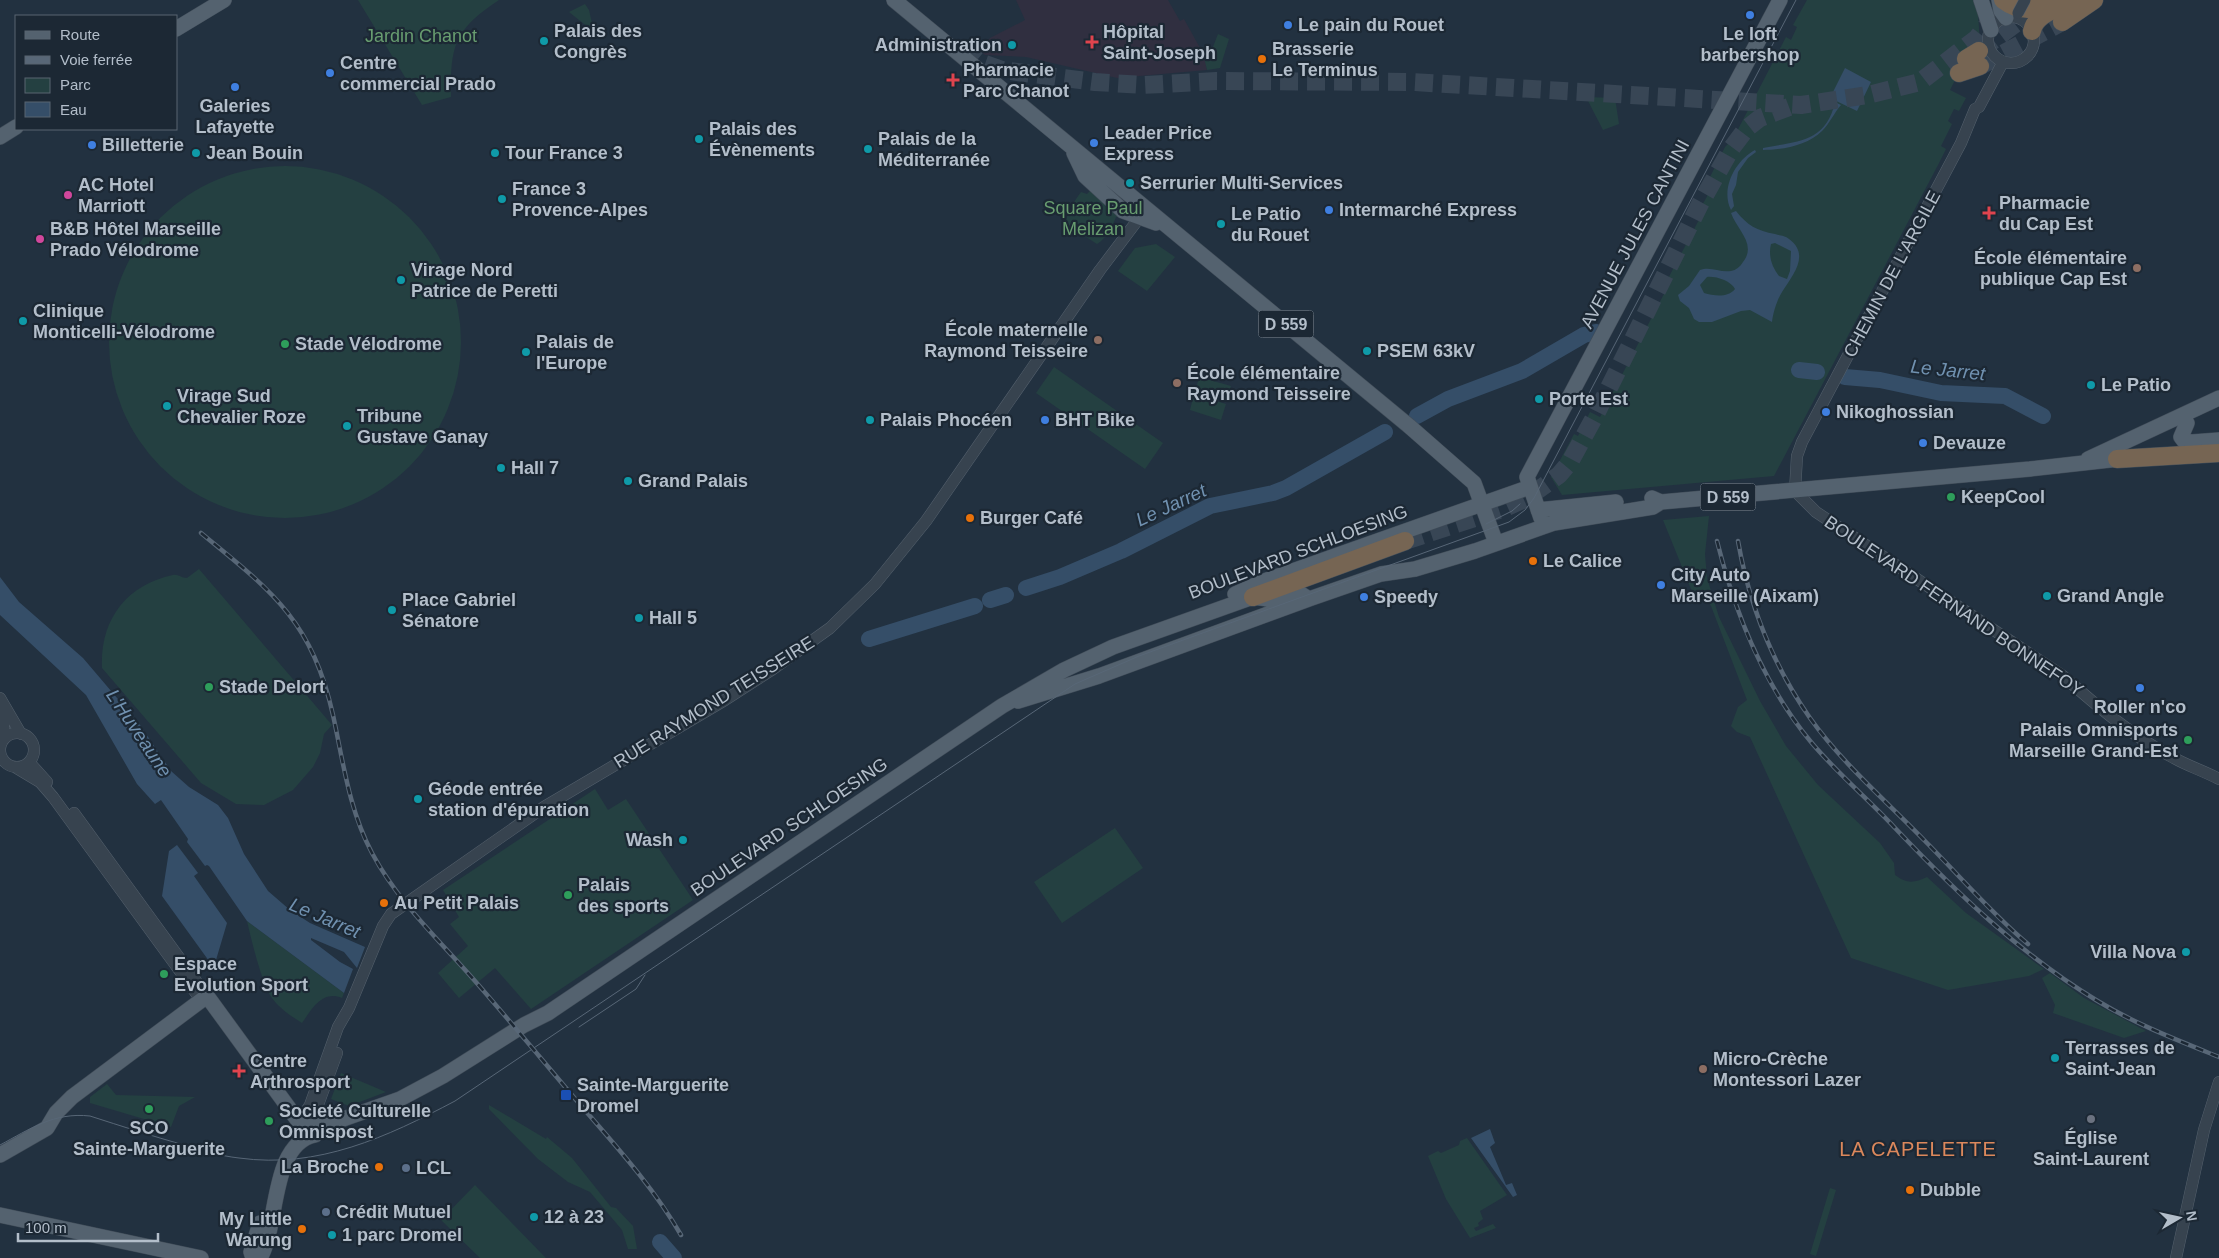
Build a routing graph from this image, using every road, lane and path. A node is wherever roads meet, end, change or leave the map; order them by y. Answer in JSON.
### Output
{"nodes":[{"id":1,"x":224,"y":0,"type":"edge"},
{"id":2,"x":894,"y":0,"type":"edge"},
{"id":3,"x":1780,"y":0,"type":"edge"},
{"id":4,"x":1981,"y":0,"type":"edge"},
{"id":5,"x":2000,"y":0,"type":"edge"},
{"id":6,"x":2025,"y":0,"type":"edge"},
{"id":7,"x":2058,"y":0,"type":"edge"},
{"id":8,"x":2071,"y":0,"type":"edge"},
{"id":9,"x":2082,"y":0,"type":"edge"},
{"id":10,"x":2094,"y":0,"type":"edge"},
{"id":11,"x":2014,"y":16,"type":"junction"},
{"id":12,"x":2062,"y":22,"type":"tunnel mouth"},
{"id":13,"x":178,"y":28,"type":"edge"},
{"id":14,"x":1991,"y":30,"type":"junction"},
{"id":15,"x":2033,"y":35,"type":"junction"},
{"id":16,"x":2003,"y":62,"type":"junction"},
{"id":17,"x":15,"y":128,"type":"edge"},
{"id":18,"x":0,"y":136,"type":"edge"},
{"id":19,"x":1143,"y":213,"type":"junction"},
{"id":20,"x":2219,"y":398,"type":"edge"},
{"id":21,"x":2219,"y":410,"type":"edge"},
{"id":22,"x":2185,"y":419,"type":"junction"},
{"id":23,"x":2217,"y":450,"type":"edge"},
{"id":24,"x":2117,"y":459,"type":"joint"},
{"id":25,"x":2078,"y":464,"type":"junction"},
{"id":26,"x":1530,"y":487,"type":"junction"},
{"id":27,"x":1795,"y":491,"type":"junction"},
{"id":28,"x":1661,"y":502,"type":"junction"},
{"id":29,"x":1480,"y":504,"type":"junction"},
{"id":30,"x":1538,"y":510,"type":"junction"},
{"id":31,"x":1544,"y":527,"type":"junction"},
{"id":32,"x":1405,"y":541,"type":"tunnel mouth"},
{"id":33,"x":1496,"y":543,"type":"junction"},
{"id":34,"x":1253,"y":597,"type":"junction"},
{"id":35,"x":1309,"y":599,"type":"junction"},
{"id":36,"x":1132,"y":640,"type":"junction"},
{"id":37,"x":0,"y":698,"type":"edge"},
{"id":38,"x":1002,"y":706,"type":"junction"},
{"id":39,"x":0,"y":715,"type":"edge"},
{"id":40,"x":21,"y":734,"type":"junction"},
{"id":41,"x":5,"y":738,"type":"junction"},
{"id":42,"x":29,"y":762,"type":"junction"},
{"id":43,"x":15,"y":766,"type":"junction"},
{"id":44,"x":2219,"y":779,"type":"edge"},
{"id":45,"x":204,"y":998,"type":"junction"},
{"id":46,"x":2219,"y":1082,"type":"edge"},
{"id":47,"x":305,"y":1129,"type":"junction"},
{"id":48,"x":0,"y":1155,"type":"edge"},
{"id":49,"x":0,"y":1216,"type":"edge"},
{"id":50,"x":201,"y":1258,"type":"edge"},
{"id":51,"x":253,"y":1258,"type":"edge"},
{"id":52,"x":260,"y":1258,"type":"edge"},
{"id":53,"x":2176,"y":1258,"type":"edge"}],
"edges":[{"from":1,"to":13,"type":"main road"},
{"from":2,"to":19,"type":"main road","number":"D 559"},
{"from":3,"to":26,"type":"main road","name":"AVENUE JULES CANTINI"},
{"from":4,"to":14,"type":"main road"},
{"from":5,"to":7,"type":"highway"},
{"from":5,"to":11,"type":"main road"},
{"from":6,"to":11,"type":"street","bridge":true},
{"from":8,"to":15,"type":"highway"},
{"from":9,"to":15,"type":"street"},
{"from":10,"to":12,"type":"highway"},
{"from":11,"to":14,"type":"street"},
{"from":11,"to":15,"type":"street"},
{"from":14,"to":16,"type":"street"},
{"from":15,"to":16,"type":"street"},
{"from":16,"to":27,"type":"street","name":"CHEMIN DE L'ARGILE"},
{"from":17,"to":18,"type":"main road"},
{"from":19,"to":29,"type":"main road","number":"D 559"},
{"from":19,"to":47,"type":"street","name":"RUE RAYMOND TEISSEIRE"},
{"from":20,"to":22,"type":"main road"},
{"from":21,"to":22,"type":"main road"},
{"from":22,"to":23,"type":"main road"},
{"from":22,"to":25,"type":"main road"},
{"from":23,"to":24,"type":"highway"},
{"from":24,"to":25,"type":"main road"},
{"from":25,"to":27,"type":"main road","number":"D 559"},
{"from":26,"to":29,"type":"main road","name":"BOULEVARD SCHLOESING"},
{"from":26,"to":30,"type":"main road"},
{"from":27,"to":28,"type":"main road","number":"D 559"},
{"from":27,"to":44,"type":"street","name":"BOULEVARD FERNAND BONNEFOY"},
{"from":28,"to":30,"type":"main road","number":"D 559"},
{"from":28,"to":31,"type":"main road","number":"D 559"},
{"from":29,"to":33,"type":"main road","number":"D 559"},
{"from":29,"to":36,"type":"main road","name":"BOULEVARD SCHLOESING"},
{"from":30,"to":31,"type":"main road"},
{"from":31,"to":33,"type":"main road","number":"D 559"},
{"from":32,"to":34,"type":"highway"},
{"from":33,"to":35,"type":"main road","name":"BOULEVARD SCHLOESING"},
{"from":34,"to":35,"type":"main road","name":"BOULEVARD SCHLOESING"},
{"from":34,"to":36,"type":"main road","name":"BOULEVARD SCHLOESING"},
{"from":35,"to":38,"type":"main road","name":"BOULEVARD SCHLOESING"},
{"from":36,"to":38,"type":"main road","name":"BOULEVARD SCHLOESING"},
{"from":37,"to":40,"type":"street"},
{"from":38,"to":47,"type":"main road","name":"BOULEVARD SCHLOESING"},
{"from":39,"to":41,"type":"street"},
{"from":40,"to":41,"type":"street"},
{"from":40,"to":42,"type":"street"},
{"from":41,"to":43,"type":"street"},
{"from":42,"to":43,"type":"street"},
{"from":42,"to":45,"type":"street"},
{"from":43,"to":45,"type":"street"},
{"from":45,"to":47,"type":"main road"},
{"from":45,"to":48,"type":"main road"},
{"from":46,"to":53,"type":"street"},
{"from":47,"to":51,"type":"main road"},
{"from":47,"to":52,"type":"main road"},
{"from":49,"to":50,"type":"main road"}]}
